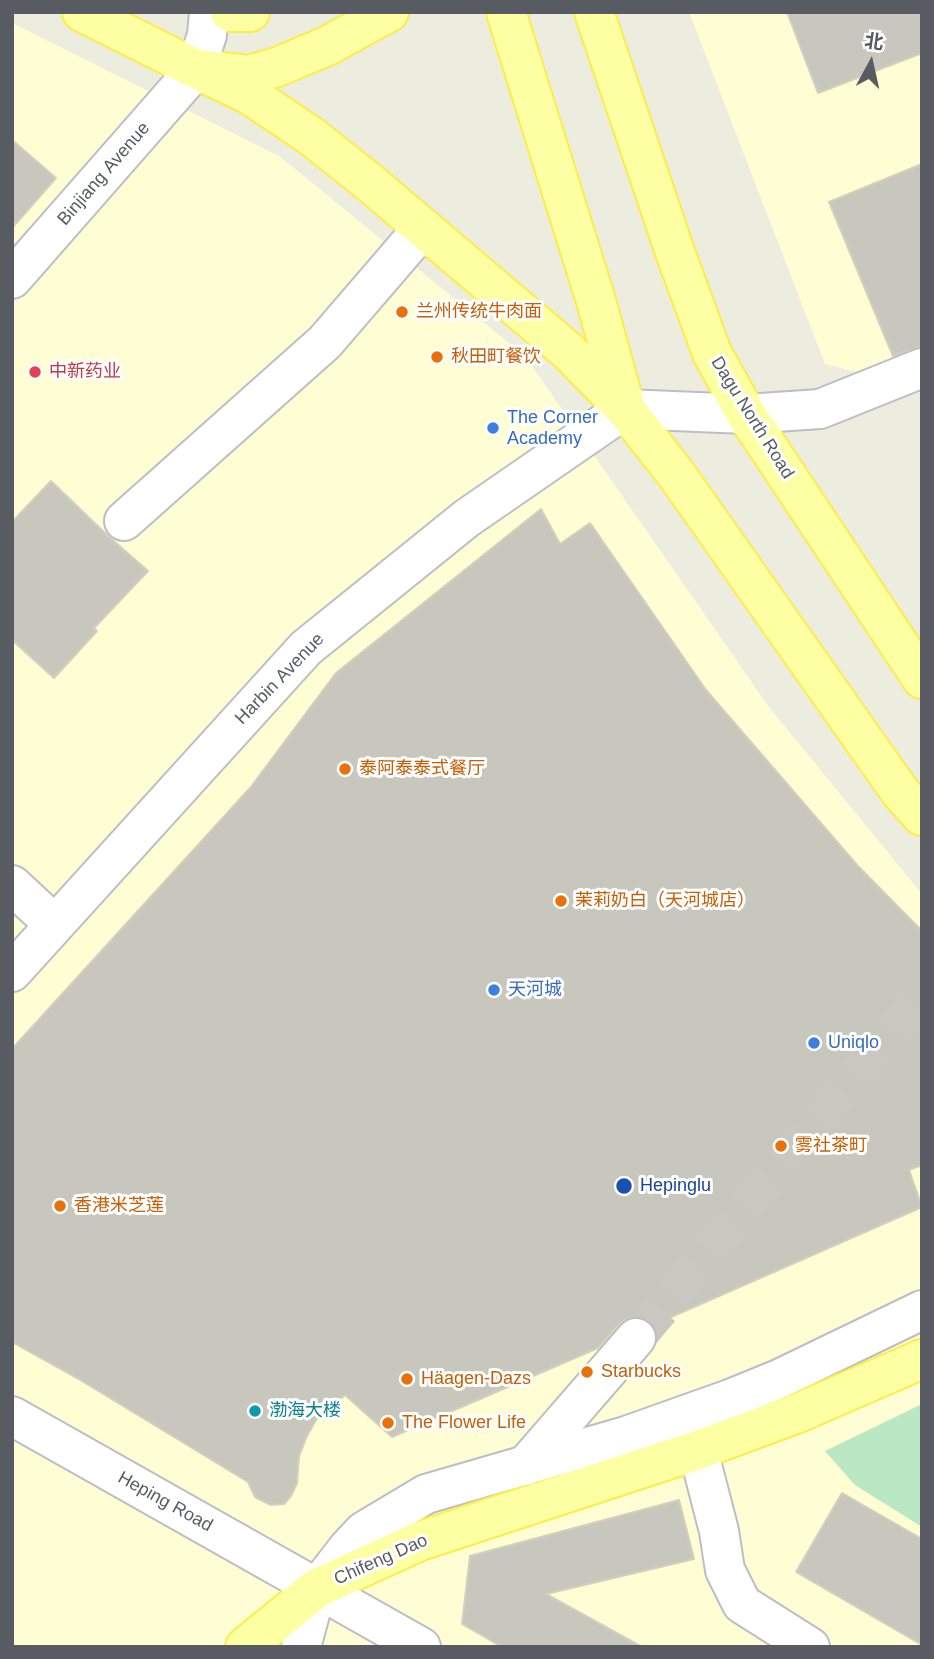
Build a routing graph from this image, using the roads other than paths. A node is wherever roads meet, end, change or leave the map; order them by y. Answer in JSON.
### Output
{"nodes":[{"id":1,"x":82,"y":12,"type":"edge"},
{"id":2,"x":209,"y":12,"type":"edge"},
{"id":3,"x":230,"y":12,"type":"edge"},
{"id":4,"x":250,"y":12,"type":"edge"},
{"id":5,"x":389,"y":12,"type":"edge"},
{"id":6,"x":506,"y":12,"type":"edge"},
{"id":7,"x":594,"y":12,"type":"edge"},
{"id":8,"x":196,"y":69,"type":"junction"},
{"id":9,"x":423,"y":228,"type":"junction"},
{"id":10,"x":12,"y":279,"type":"edge"},
{"id":11,"x":922,"y":368,"type":"edge"},
{"id":12,"x":625,"y":409,"type":"junction"},
{"id":13,"x":746,"y":415,"type":"junction"},
{"id":14,"x":124,"y":521,"type":"dead end"},
{"id":15,"x":922,"y":679,"type":"edge"},
{"id":16,"x":922,"y":816,"type":"edge"},
{"id":17,"x":12,"y":885,"type":"edge"},
{"id":18,"x":54,"y":924,"type":"junction"},
{"id":19,"x":12,"y":972,"type":"edge"},
{"id":20,"x":922,"y":1310,"type":"edge"},
{"id":21,"x":636,"y":1338,"type":"tunnel mouth"},
{"id":22,"x":922,"y":1359,"type":"edge"},
{"id":23,"x":12,"y":1416,"type":"edge"},
{"id":24,"x":698,"y":1450,"type":"junction"},
{"id":25,"x":525,"y":1466,"type":"junction"},
{"id":26,"x":317,"y":1588,"type":"junction"},
{"id":27,"x":245,"y":1647,"type":"edge"},
{"id":28,"x":301,"y":1647,"type":"edge"},
{"id":29,"x":314,"y":1647,"type":"edge"},
{"id":30,"x":421,"y":1647,"type":"edge"},
{"id":31,"x":810,"y":1647,"type":"edge"}],
"edges":[{"from":1,"to":8,"type":"main road"},
{"from":2,"to":8,"type":"street"},
{"from":3,"to":4,"type":"main road"},
{"from":5,"to":8,"type":"main road"},
{"from":6,"to":12,"type":"main road"},
{"from":7,"to":13,"type":"main road","name":"Dagu North Road"},
{"from":8,"to":9,"type":"main road"},
{"from":8,"to":10,"type":"street","name":"Binjiang Avenue"},
{"from":9,"to":12,"type":"main road"},
{"from":9,"to":14,"type":"street"},
{"from":11,"to":13,"type":"street"},
{"from":12,"to":13,"type":"street"},
{"from":12,"to":16,"type":"main road"},
{"from":12,"to":18,"type":"street","name":"Harbin Avenue"},
{"from":13,"to":15,"type":"main road","name":"Dagu North Road"},
{"from":17,"to":18,"type":"street"},
{"from":18,"to":19,"type":"street","name":"Harbin Avenue"},
{"from":20,"to":25,"type":"street","name":"Chifeng Dao"},
{"from":21,"to":25,"type":"street"},
{"from":22,"to":24,"type":"main road","name":"Chifeng Dao"},
{"from":23,"to":26,"type":"street","name":"Heping Road"},
{"from":24,"to":26,"type":"main road","name":"Chifeng Dao"},
{"from":24,"to":31,"type":"street"},
{"from":25,"to":26,"type":"street","name":"Chifeng Dao"},
{"from":26,"to":27,"type":"main road"},
{"from":26,"to":28,"type":"street"},
{"from":26,"to":29,"type":"street"},
{"from":26,"to":30,"type":"street","name":"Heping Road"}]}
